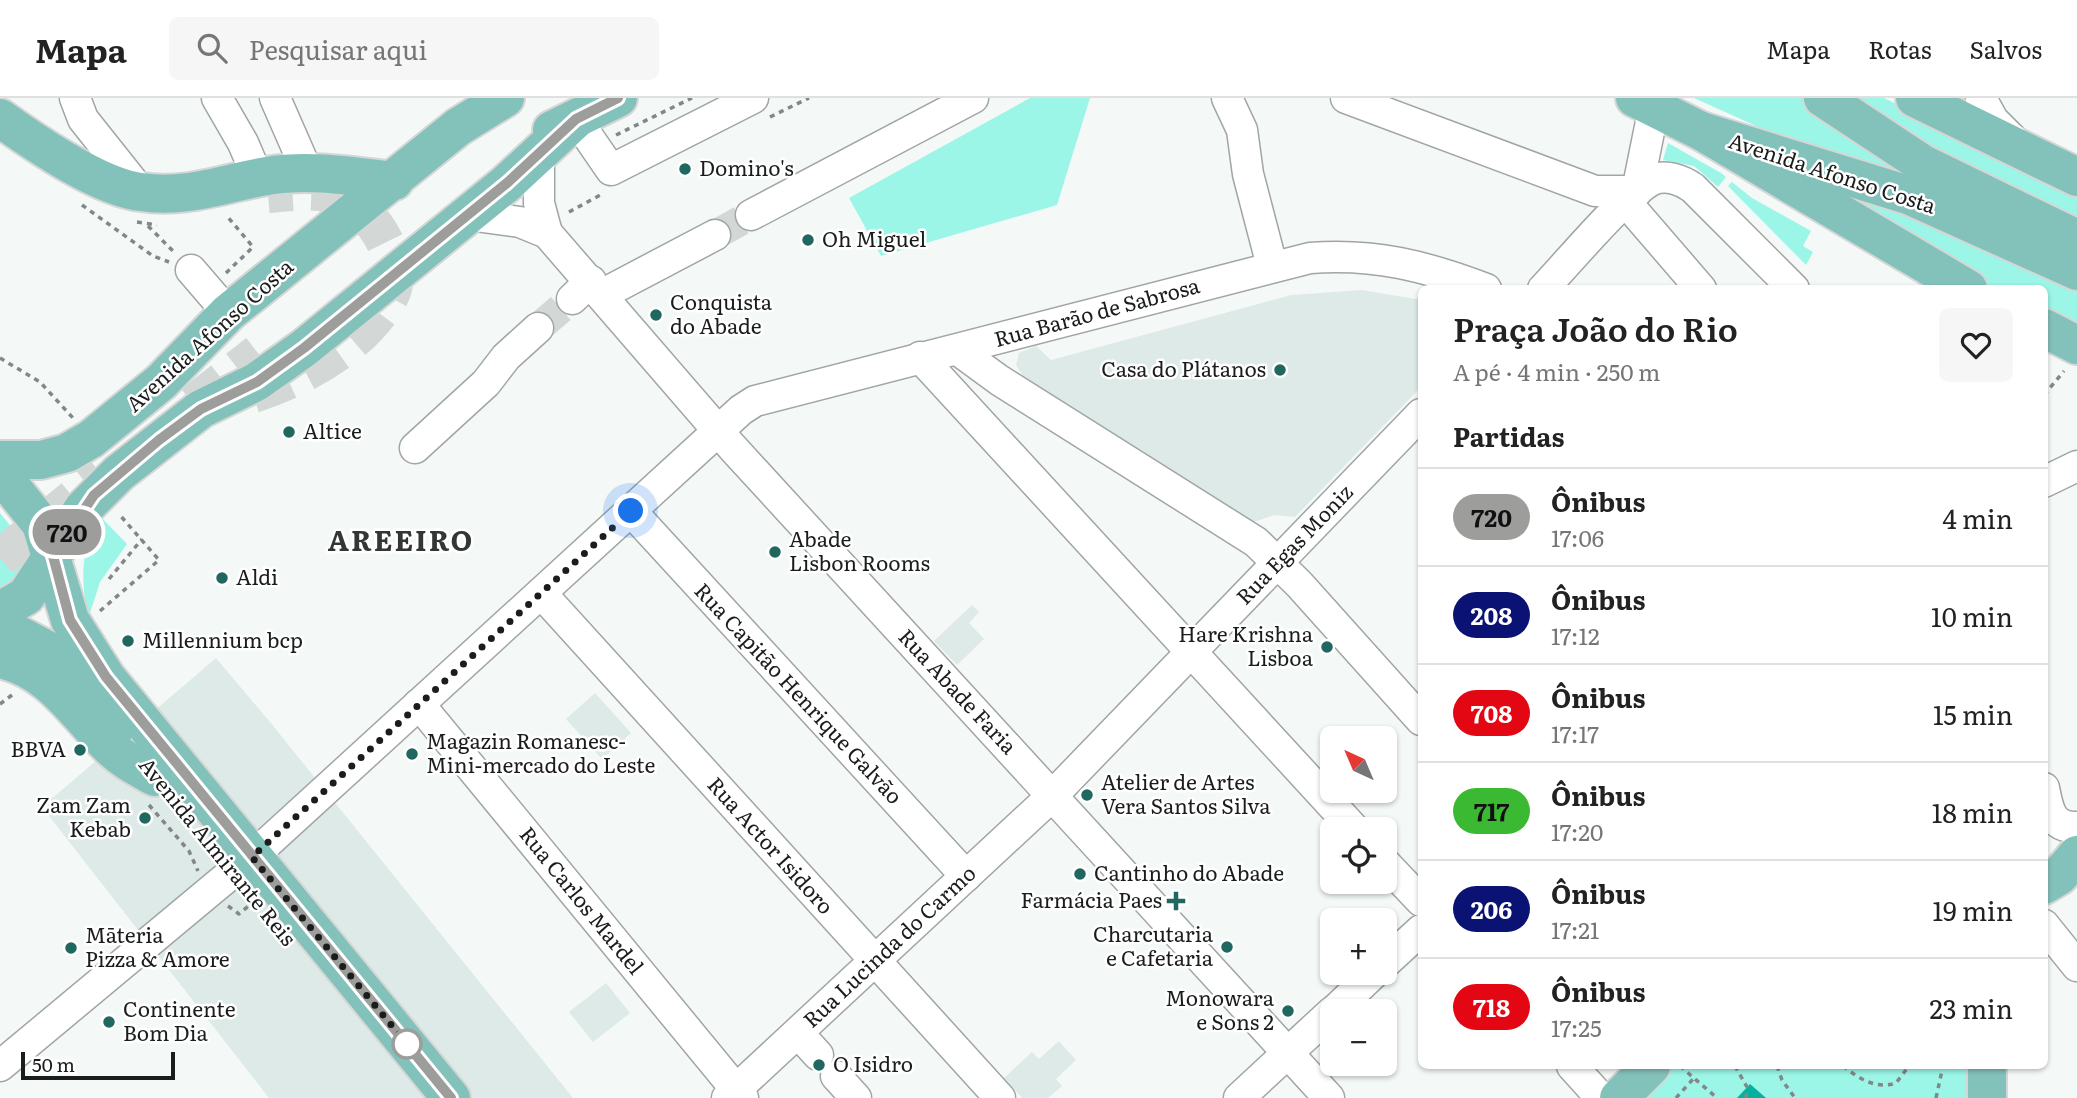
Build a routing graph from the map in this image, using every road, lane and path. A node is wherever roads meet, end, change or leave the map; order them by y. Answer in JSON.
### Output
{"nodes":[{"id":1,"x":75,"y":98,"type":"edge"},
{"id":2,"x":217,"y":98,"type":"edge"},
{"id":3,"x":275,"y":98,"type":"edge"},
{"id":4,"x":505,"y":98,"type":"edge"},
{"id":5,"x":528,"y":98,"type":"edge"},
{"id":6,"x":618,"y":98,"type":"edge"},
{"id":7,"x":692,"y":98,"type":"edge"},
{"id":8,"x":753,"y":98,"type":"edge"},
{"id":9,"x":974,"y":98,"type":"edge"},
{"id":10,"x":1227,"y":98,"type":"edge"},
{"id":11,"x":1245,"y":98,"type":"edge"},
{"id":12,"x":1346,"y":98,"type":"edge"},
{"id":13,"x":1823,"y":98,"type":"edge"},
{"id":14,"x":1915,"y":98,"type":"edge"},
{"id":15,"x":1980,"y":98,"type":"edge"},
{"id":16,"x":1645,"y":102,"type":"edge"},
{"id":17,"x":0,"y":118,"type":"edge"},
{"id":18,"x":1242,"y":130,"type":"junction"},
{"id":19,"x":1701,"y":131,"type":"junction"},
{"id":20,"x":586,"y":133,"type":"junction"},
{"id":21,"x":39,"y":146,"type":"junction"},
{"id":22,"x":2024,"y":151,"type":"junction"},
{"id":23,"x":539,"y":155,"type":"junction"},
{"id":24,"x":307,"y":172,"type":"junction"},
{"id":25,"x":2077,"y":177,"type":"edge"},
{"id":26,"x":394,"y":181,"type":"junction"},
{"id":27,"x":263,"y":186,"type":"junction"},
{"id":28,"x":1631,"y":196,"type":"junction"},
{"id":29,"x":71,"y":197,"type":"dead end"},
{"id":30,"x":144,"y":209,"type":"junction"},
{"id":31,"x":467,"y":215,"type":"junction"},
{"id":32,"x":751,"y":215,"type":"tunnel mouth"},
{"id":33,"x":227,"y":216,"type":"dead end"},
{"id":34,"x":331,"y":230,"type":"junction"},
{"id":35,"x":547,"y":233,"type":"junction"},
{"id":36,"x":715,"y":234,"type":"tunnel mouth"},
{"id":37,"x":2077,"y":239,"type":"edge"},
{"id":38,"x":1272,"y":266,"type":"junction"},
{"id":39,"x":191,"y":270,"type":"junction"},
{"id":40,"x":2077,"y":271,"type":"edge"},
{"id":41,"x":225,"y":274,"type":"dead end"},
{"id":42,"x":1476,"y":285,"type":"edge"},
{"id":43,"x":1546,"y":285,"type":"edge"},
{"id":44,"x":1698,"y":285,"type":"edge"},
{"id":45,"x":1790,"y":285,"type":"edge"},
{"id":46,"x":1961,"y":285,"type":"edge"},
{"id":47,"x":589,"y":291,"type":"junction"},
{"id":48,"x":538,"y":328,"type":"tunnel mouth"},
{"id":49,"x":2048,"y":332,"type":"edge"},
{"id":50,"x":243,"y":333,"type":"junction"},
{"id":51,"x":958,"y":350,"type":"junction"},
{"id":52,"x":920,"y":357,"type":"junction"},
{"id":53,"x":2072,"y":357,"type":"edge"},
{"id":54,"x":0,"y":358,"type":"edge"},
{"id":55,"x":2048,"y":389,"type":"edge"},
{"id":56,"x":1418,"y":417,"type":"edge"},
{"id":57,"x":75,"y":421,"type":"dead end"},
{"id":58,"x":719,"y":431,"type":"junction"},
{"id":59,"x":415,"y":448,"type":"dead end"},
{"id":60,"x":0,"y":460,"type":"edge"},
{"id":61,"x":2077,"y":466,"type":"edge"},
{"id":62,"x":0,"y":473,"type":"edge"},
{"id":63,"x":2048,"y":480,"type":"edge"},
{"id":64,"x":117,"y":510,"type":"dead end"},
{"id":65,"x":631,"y":511,"type":"junction"},
{"id":66,"x":142,"y":539,"type":"junction"},
{"id":67,"x":53,"y":556,"type":"junction"},
{"id":68,"x":1277,"y":563,"type":"junction"},
{"id":69,"x":109,"y":579,"type":"dead end"},
{"id":70,"x":541,"y":593,"type":"junction"},
{"id":71,"x":0,"y":611,"type":"edge"},
{"id":72,"x":97,"y":614,"type":"dead end"},
{"id":73,"x":0,"y":625,"type":"edge"},
{"id":74,"x":1191,"y":652,"type":"junction"},
{"id":75,"x":0,"y":659,"type":"edge"},
{"id":76,"x":419,"y":704,"type":"junction"},
{"id":77,"x":1418,"y":717,"type":"edge"},
{"id":78,"x":155,"y":777,"type":"junction"},
{"id":79,"x":1052,"y":796,"type":"junction"},
{"id":80,"x":2048,"y":808,"type":"edge"},
{"id":81,"x":1343,"y":817,"type":"edge"},
{"id":82,"x":2077,"y":827,"type":"edge"},
{"id":83,"x":2077,"y":855,"type":"edge"},
{"id":84,"x":242,"y":864,"type":"junction"},
{"id":85,"x":966,"y":876,"type":"junction"},
{"id":86,"x":1397,"y":876,"type":"edge"},
{"id":87,"x":2048,"y":883,"type":"edge"},
{"id":88,"x":2077,"y":890,"type":"edge"},
{"id":89,"x":1418,"y":898,"type":"edge"},
{"id":90,"x":2048,"y":907,"type":"edge"},
{"id":91,"x":2048,"y":930,"type":"edge"},
{"id":92,"x":1418,"y":933,"type":"edge"},
{"id":93,"x":1397,"y":952,"type":"edge"},
{"id":94,"x":875,"y":961,"type":"junction"},
{"id":95,"x":2077,"y":966,"type":"edge"},
{"id":96,"x":1361,"y":985,"type":"edge"},
{"id":97,"x":1346,"y":999,"type":"edge"},
{"id":98,"x":1320,"y":1023,"type":"edge"},
{"id":99,"x":798,"y":1032,"type":"junction"},
{"id":100,"x":1288,"y":1053,"type":"junction"},
{"id":101,"x":0,"y":1066,"type":"edge"},
{"id":102,"x":1575,"y":1069,"type":"edge"},
{"id":103,"x":1648,"y":1069,"type":"edge"},
{"id":104,"x":1684,"y":1069,"type":"edge"},
{"id":105,"x":1737,"y":1069,"type":"edge"},
{"id":106,"x":1778,"y":1069,"type":"edge"},
{"id":107,"x":1847,"y":1069,"type":"edge"},
{"id":108,"x":1907,"y":1069,"type":"edge"},
{"id":109,"x":1942,"y":1069,"type":"edge"},
{"id":110,"x":1987,"y":1069,"type":"edge"},
{"id":111,"x":1694,"y":1078,"type":"junction"},
{"id":112,"x":736,"y":1095,"type":"edge"},
{"id":113,"x":1791,"y":1097,"type":"edge"},
{"id":114,"x":418,"y":1098,"type":"edge"},
{"id":115,"x":451,"y":1098,"type":"edge"},
{"id":116,"x":856,"y":1098,"type":"edge"},
{"id":117,"x":1000,"y":1098,"type":"edge"},
{"id":118,"x":1239,"y":1098,"type":"edge"},
{"id":119,"x":1329,"y":1098,"type":"edge"},
{"id":120,"x":1601,"y":1098,"type":"edge"},
{"id":121,"x":1619,"y":1098,"type":"edge"},
{"id":122,"x":1676,"y":1098,"type":"edge"},
{"id":123,"x":1717,"y":1098,"type":"edge"},
{"id":124,"x":1746,"y":1098,"type":"edge"},
{"id":125,"x":1936,"y":1098,"type":"edge"},
{"id":126,"x":1987,"y":1098,"type":"edge"}],
"edges":[{"from":1,"to":30,"type":"street"},
{"from":2,"to":27,"type":"street"},
{"from":3,"to":24,"type":"street"},
{"from":4,"to":26,"type":"main road","name":"Avenida Afonso Costa"},
{"from":5,"to":50,"type":"main road","name":"Avenida Afonso Costa"},
{"from":6,"to":20,"type":"main road","name":"Avenida Afonso Costa"},
{"from":7,"to":20,"type":"path"},
{"from":8,"to":20,"type":"street"},
{"from":9,"to":32,"type":"street"},
{"from":10,"to":18,"type":"street"},
{"from":11,"to":18,"type":"street"},
{"from":12,"to":28,"type":"street"},
{"from":13,"to":37,"type":"main road","name":"Avenida Afonso Costa"},
{"from":14,"to":22,"type":"main road"},
{"from":15,"to":22,"type":"street"},
{"from":16,"to":19,"type":"main road","name":"Avenida Afonso Costa"},
{"from":16,"to":28,"type":"street"},
{"from":17,"to":21,"type":"main road"},
{"from":18,"to":38,"type":"street"},
{"from":19,"to":40,"type":"main road","name":"Avenida Afonso Costa"},
{"from":19,"to":46,"type":"main road","name":"Avenida Afonso Costa"},
{"from":20,"to":23,"type":"main road","name":"Avenida Afonso Costa"},
{"from":20,"to":50,"type":"main road","name":"Avenida Afonso Costa"},
{"from":21,"to":27,"type":"main road"},
{"from":21,"to":30,"type":"main road"},
{"from":22,"to":25,"type":"main road"},
{"from":23,"to":31,"type":"main road","name":"Avenida Afonso Costa"},
{"from":23,"to":35,"type":"street","name":"Rua Abade Faria"},
{"from":24,"to":26,"type":"main road"},
{"from":24,"to":27,"type":"main road"},
{"from":24,"to":34,"type":"main road"},
{"from":26,"to":34,"type":"main road","name":"Avenida Afonso Costa"},
{"from":27,"to":30,"type":"main road"},
{"from":28,"to":43,"type":"street"},
{"from":28,"to":44,"type":"street"},
{"from":28,"to":45,"type":"street"},
{"from":29,"to":39,"type":"path"},
{"from":30,"to":39,"type":"path"},
{"from":31,"to":35,"type":"street","name":"Rua Abade Faria"},
{"from":31,"to":67,"type":"main road","name":"Avenida Afonso Costa"},
{"from":33,"to":41,"type":"path"},
{"from":34,"to":50,"type":"main road","name":"Avenida Afonso Costa"},
{"from":35,"to":47,"type":"street","name":"Rua Abade Faria"},
{"from":36,"to":47,"type":"street"},
{"from":38,"to":42,"type":"street","name":"Rua Barão de Sabrosa"},
{"from":38,"to":51,"type":"street","name":"Rua Barão de Sabrosa"},
{"from":39,"to":50,"type":"street"},
{"from":47,"to":58,"type":"street","name":"Rua Abade Faria"},
{"from":48,"to":59,"type":"street"},
{"from":49,"to":53,"type":"main road"},
{"from":50,"to":60,"type":"main road","name":"Avenida Afonso Costa"},
{"from":51,"to":52,"type":"street","name":"Rua Barão de Sabrosa"},
{"from":51,"to":68,"type":"street"},
{"from":52,"to":58,"type":"street","name":"Rua Barão de Sabrosa"},
{"from":52,"to":74,"type":"street"},
{"from":53,"to":55,"type":"path"},
{"from":54,"to":57,"type":"path"},
{"from":56,"to":68,"type":"street","name":"Rua Egas Moniz"},
{"from":58,"to":65,"type":"street","name":"Rua Barão de Sabrosa"},
{"from":58,"to":79,"type":"street","name":"Rua Abade Faria"},
{"from":61,"to":63,"type":"street"},
{"from":62,"to":67,"type":"main road","name":"Avenida Almirante Reis"},
{"from":64,"to":66,"type":"path"},
{"from":65,"to":70,"type":"street","name":"Rua Barão de Sabrosa"},
{"from":65,"to":85,"type":"street","name":"Rua Capitão Henrique Galvão"},
{"from":66,"to":69,"type":"path"},
{"from":66,"to":72,"type":"path"},
{"from":67,"to":71,"type":"main road","name":"Avenida Afonso Costa"},
{"from":67,"to":84,"type":"main road","name":"Avenida Almirante Reis"},
{"from":68,"to":74,"type":"street","name":"Rua Egas Moniz"},
{"from":68,"to":77,"type":"street"},
{"from":70,"to":76,"type":"street","name":"Rua Barão de Sabrosa"},
{"from":70,"to":94,"type":"street","name":"Rua Actor Isidoro"},
{"from":73,"to":78,"type":"main road","name":"Avenida Almirante Reis"},
{"from":74,"to":79,"type":"street","name":"Rua Egas Moniz"},
{"from":74,"to":81,"type":"street"},
{"from":75,"to":78,"type":"main road"},
{"from":76,"to":84,"type":"street","name":"Rua Barão de Sabrosa"},
{"from":76,"to":112,"type":"street","name":"Rua Carlos Mardel"},
{"from":78,"to":84,"type":"main road","name":"Avenida Almirante Reis"},
{"from":79,"to":85,"type":"street","name":"Rua Lucinda do Carmo"},
{"from":79,"to":100,"type":"street","name":"Rua Abade Faria"},
{"from":80,"to":82,"type":"street"},
{"from":83,"to":87,"type":"main road"},
{"from":84,"to":101,"type":"street","name":"Rua Barão de Sabrosa"},
{"from":84,"to":114,"type":"main road","name":"Avenida Almirante Reis"},
{"from":84,"to":115,"type":"main road","name":"Avenida Almirante Reis"},
{"from":85,"to":94,"type":"street","name":"Rua Lucinda do Carmo"},
{"from":86,"to":89,"type":"street"},
{"from":88,"to":90,"type":"main road"},
{"from":91,"to":95,"type":"street"},
{"from":92,"to":93,"type":"street"},
{"from":94,"to":99,"type":"street","name":"Rua Lucinda do Carmo"},
{"from":94,"to":117,"type":"street","name":"Rua Actor Isidoro"},
{"from":96,"to":97,"type":"street"},
{"from":98,"to":100,"type":"street"},
{"from":99,"to":112,"type":"street","name":"Rua Lucinda do Carmo"},
{"from":99,"to":116,"type":"street"},
{"from":100,"to":118,"type":"street"},
{"from":100,"to":119,"type":"street","name":"Rua Abade Faria"},
{"from":102,"to":120,"type":"street"},
{"from":103,"to":121,"type":"main road"},
{"from":104,"to":111,"type":"path"},
{"from":105,"to":124,"type":"path"},
{"from":106,"to":113,"type":"path"},
{"from":107,"to":108,"type":"path"},
{"from":109,"to":125,"type":"path"},
{"from":110,"to":126,"type":"main road"},
{"from":111,"to":122,"type":"path"},
{"from":111,"to":123,"type":"path"}]}
